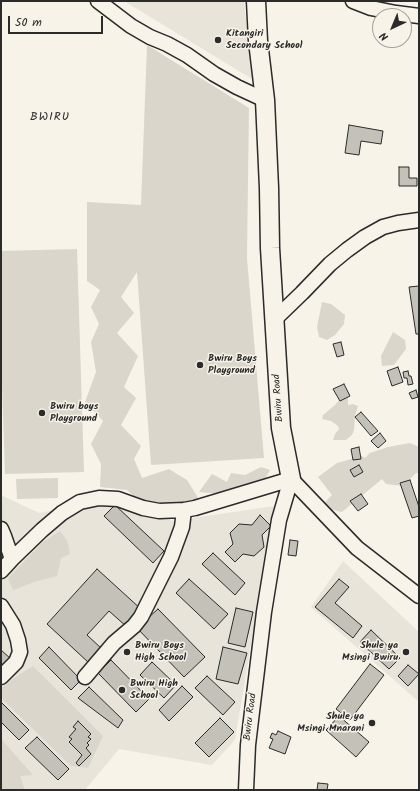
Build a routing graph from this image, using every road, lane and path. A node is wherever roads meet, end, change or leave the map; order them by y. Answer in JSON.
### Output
{"nodes":[{"id":1,"x":98,"y":1,"type":"edge"},
{"id":2,"x":256,"y":1,"type":"edge"},
{"id":3,"x":353,"y":1,"type":"edge"},
{"id":4,"x":419,"y":16,"type":"edge"},
{"id":5,"x":265,"y":100,"type":"junction"},
{"id":6,"x":419,"y":220,"type":"edge"},
{"id":7,"x":274,"y":320,"type":"junction"},
{"id":8,"x":291,"y":479,"type":"junction"},
{"id":9,"x":184,"y":510,"type":"junction"},
{"id":10,"x":1,"y":529,"type":"edge"},
{"id":11,"x":12,"y":559,"type":"junction"},
{"id":12,"x":1,"y":571,"type":"edge"},
{"id":13,"x":419,"y":596,"type":"edge"},
{"id":14,"x":1,"y":606,"type":"edge"},
{"id":15,"x":85,"y":677,"type":"dead end"},
{"id":16,"x":1,"y":678,"type":"edge"},
{"id":17,"x":246,"y":790,"type":"edge"}],
"edges":[{"from":1,"to":5,"type":"street"},
{"from":2,"to":5,"type":"main road","name":"Bwiru Road"},
{"from":3,"to":4,"type":"street"},
{"from":5,"to":7,"type":"main road","name":"Bwiru Road"},
{"from":6,"to":7,"type":"street"},
{"from":7,"to":8,"type":"main road","name":"Bwiru Road"},
{"from":8,"to":9,"type":"street"},
{"from":8,"to":13,"type":"street"},
{"from":8,"to":17,"type":"street","name":"Bwiru Road"},
{"from":9,"to":11,"type":"street"},
{"from":9,"to":15,"type":"street"},
{"from":10,"to":11,"type":"street"},
{"from":11,"to":12,"type":"street"},
{"from":14,"to":16,"type":"street"}]}
